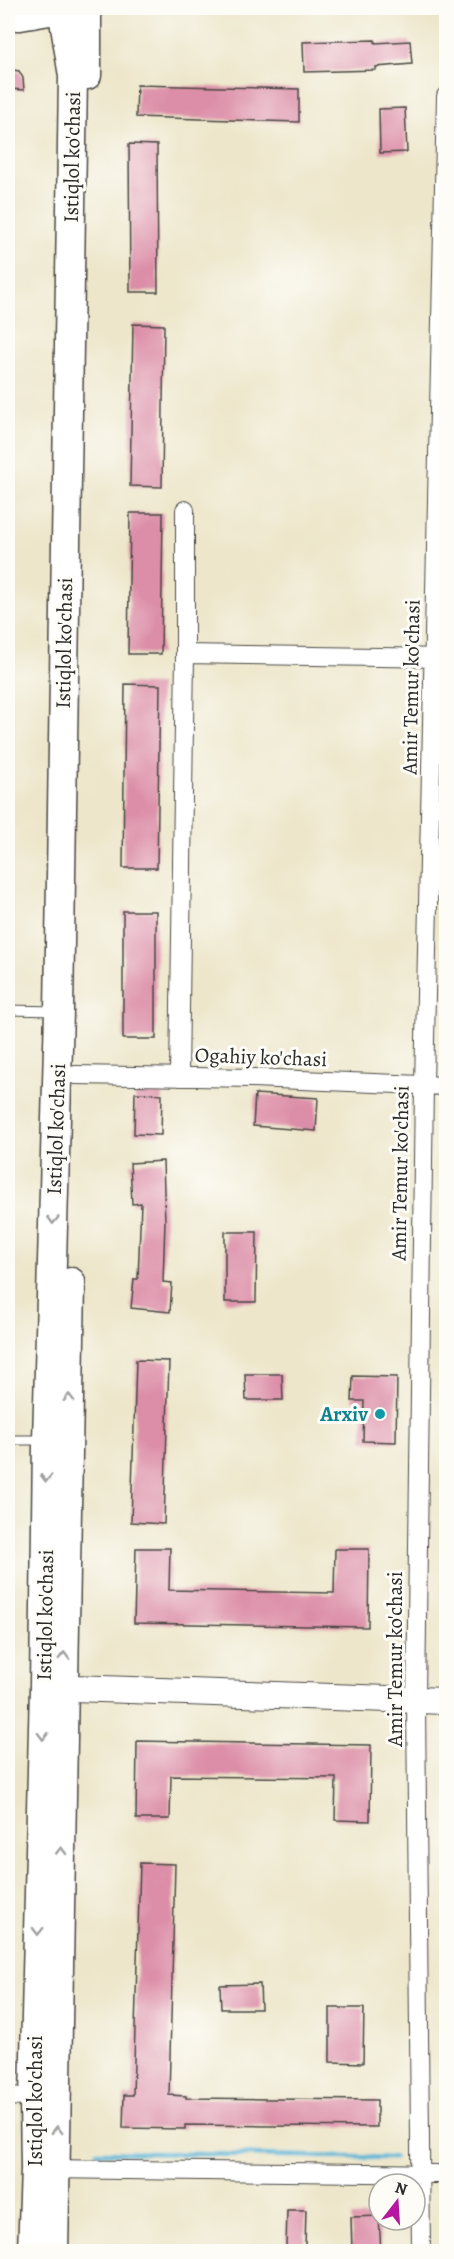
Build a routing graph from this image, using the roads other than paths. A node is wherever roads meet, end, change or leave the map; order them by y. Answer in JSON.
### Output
{"nodes":[{"id":1,"x":69,"y":8,"type":"edge"},
{"id":2,"x":8,"y":16,"type":"edge"},
{"id":3,"x":447,"y":96,"type":"edge"},
{"id":4,"x":185,"y":510,"type":"dead end"},
{"id":5,"x":185,"y":654,"type":"junction"},
{"id":6,"x":440,"y":658,"type":"edge"},
{"id":7,"x":8,"y":1010,"type":"edge"},
{"id":8,"x":59,"y":1011,"type":"junction"},
{"id":9,"x":75,"y":1075,"type":"junction"},
{"id":10,"x":179,"y":1077,"type":"junction"},
{"id":11,"x":424,"y":1085,"type":"junction"},
{"id":12,"x":447,"y":1086,"type":"edge"},
{"id":13,"x":8,"y":1440,"type":"edge"},
{"id":14,"x":57,"y":1440,"type":"junction"},
{"id":15,"x":54,"y":1688,"type":"junction"},
{"id":16,"x":416,"y":1700,"type":"junction"},
{"id":17,"x":447,"y":1701,"type":"edge"},
{"id":18,"x":33,"y":2097,"type":"edge"},
{"id":19,"x":46,"y":2169,"type":"junction"},
{"id":20,"x":422,"y":2172,"type":"edge"},
{"id":21,"x":367,"y":2173,"type":"edge"},
{"id":22,"x":427,"y":2174,"type":"edge"},
{"id":23,"x":447,"y":2174,"type":"edge"},
{"id":24,"x":422,"y":2232,"type":"edge"},
{"id":25,"x":32,"y":2252,"type":"edge"},
{"id":26,"x":54,"y":2252,"type":"edge"},
{"id":27,"x":422,"y":2252,"type":"edge"}],
"edges":[{"from":1,"to":2,"type":"main road"},
{"from":1,"to":8,"type":"main road","name":"Istiqlol ko'chasi"},
{"from":1,"to":9,"type":"main road","name":"Istiqlol ko'chasi"},
{"from":3,"to":6,"type":"street","name":"Amir Temur ko'chasi"},
{"from":4,"to":5,"type":"street"},
{"from":5,"to":6,"type":"street"},
{"from":5,"to":10,"type":"street"},
{"from":6,"to":11,"type":"street","name":"Amir Temur ko'chasi"},
{"from":7,"to":8,"type":"lane"},
{"from":8,"to":14,"type":"main road","name":"Istiqlol ko'chasi","one_way":true},
{"from":9,"to":10,"type":"street","name":"Ogahiy ko'chasi"},
{"from":14,"to":9,"type":"main road","name":"Istiqlol ko'chasi","one_way":true},
{"from":10,"to":11,"type":"street","name":"Ogahiy ko'chasi"},
{"from":11,"to":12,"type":"street","name":"Ogahiy ko'chasi"},
{"from":11,"to":16,"type":"street","name":"Amir Temur ko'chasi"},
{"from":13,"to":14,"type":"lane"},
{"from":14,"to":15,"type":"main road","name":"Istiqlol ko'chasi"},
{"from":15,"to":16,"type":"street"},
{"from":15,"to":18,"type":"main road","name":"Istiqlol ko'chasi"},
{"from":16,"to":17,"type":"street"},
{"from":16,"to":20,"type":"street","name":"Amir Temur ko'chasi"},
{"from":18,"to":19,"type":"main road","name":"Istiqlol ko'chasi"},
{"from":19,"to":21,"type":"street"},
{"from":19,"to":25,"type":"main road","name":"Istiqlol ko'chasi"},
{"from":19,"to":26,"type":"main road","name":"Istiqlol ko'chasi"},
{"from":22,"to":23,"type":"street"},
{"from":24,"to":27,"type":"street","name":"Amir Temur ko'chasi"}]}
